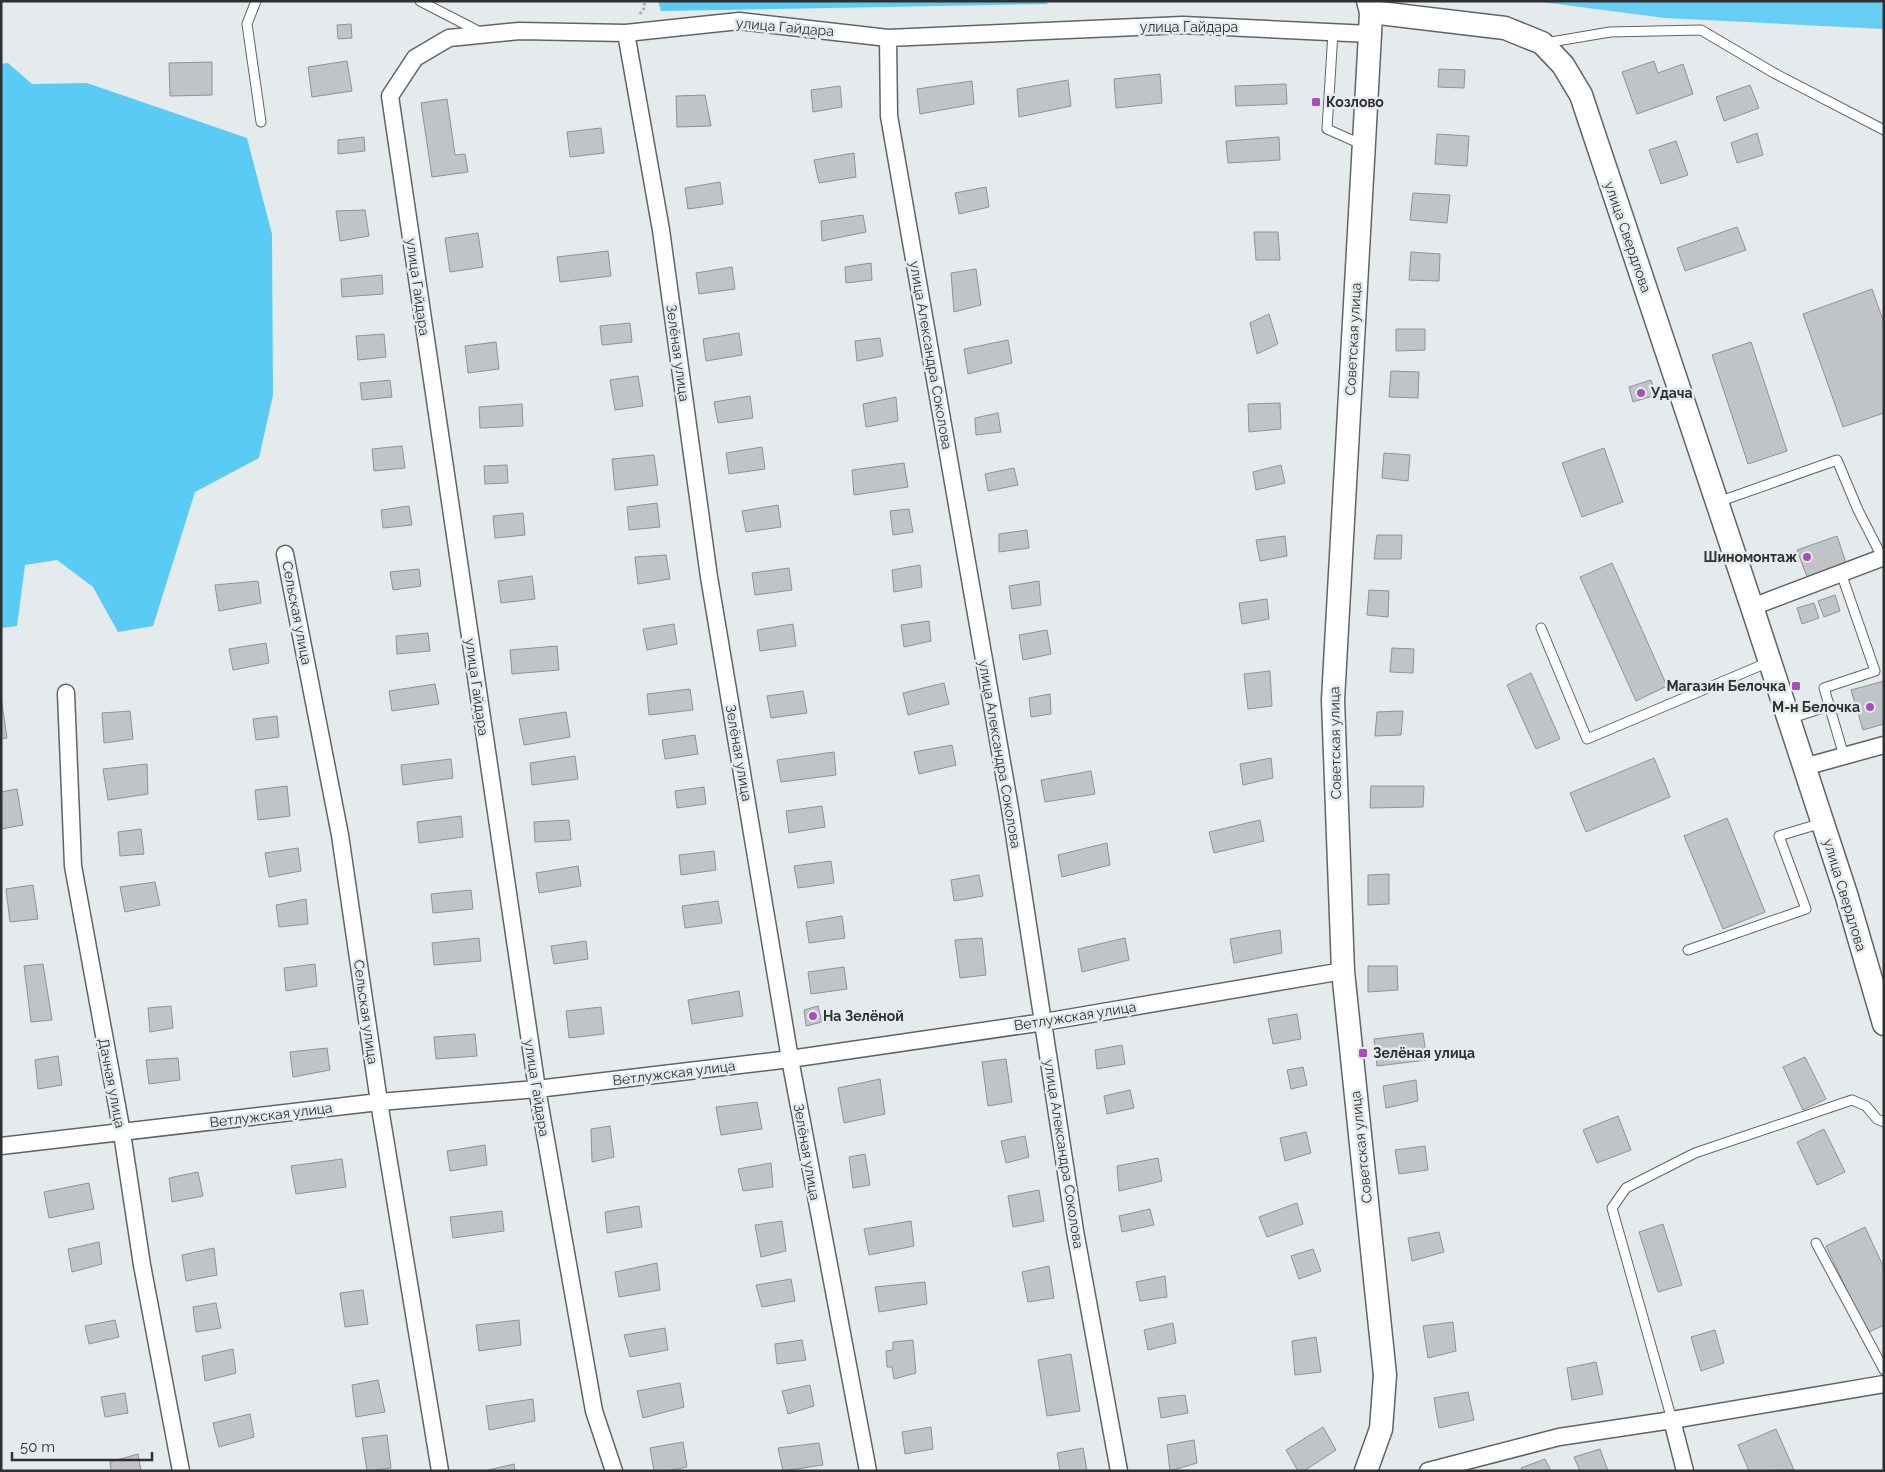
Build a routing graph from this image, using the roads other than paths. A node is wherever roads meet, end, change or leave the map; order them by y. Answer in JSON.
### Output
{"nodes":[{"id":1,"x":256,"y":1,"type":"edge"},
{"id":2,"x":420,"y":1,"type":"edge"},
{"id":3,"x":1369,"y":6,"type":"edge"},
{"id":4,"x":1333,"y":32,"type":"junction"},
{"id":5,"x":626,"y":33,"type":"junction"},
{"id":6,"x":485,"y":34,"type":"junction"},
{"id":7,"x":1370,"y":34,"type":"junction"},
{"id":8,"x":888,"y":38,"type":"junction"},
{"id":9,"x":1542,"y":43,"type":"junction"},
{"id":10,"x":261,"y":122,"type":"dead end"},
{"id":11,"x":1884,"y":130,"type":"edge"},
{"id":12,"x":1363,"y":145,"type":"junction"},
{"id":13,"x":1717,"y":502,"type":"junction"},
{"id":14,"x":285,"y":554,"type":"dead end"},
{"id":15,"x":1883,"y":557,"type":"edge"},
{"id":16,"x":1841,"y":573,"type":"junction"},
{"id":17,"x":1752,"y":606,"type":"junction"},
{"id":18,"x":1541,"y":628,"type":"dead end"},
{"id":19,"x":1770,"y":662,"type":"junction"},
{"id":20,"x":66,"y":693,"type":"dead end"},
{"id":21,"x":1829,"y":706,"type":"junction"},
{"id":22,"x":1788,"y":719,"type":"junction"},
{"id":23,"x":1884,"y":745,"type":"edge"},
{"id":24,"x":1844,"y":756,"type":"junction"},
{"id":25,"x":1804,"y":767,"type":"junction"},
{"id":26,"x":1822,"y":823,"type":"junction"},
{"id":27,"x":1688,"y":950,"type":"dead end"},
{"id":28,"x":1343,"y":971,"type":"junction"},
{"id":29,"x":1044,"y":1022,"type":"junction"},
{"id":30,"x":1884,"y":1024,"type":"edge"},
{"id":31,"x":790,"y":1059,"type":"junction"},
{"id":32,"x":537,"y":1089,"type":"junction"},
{"id":33,"x":379,"y":1102,"type":"junction"},
{"id":34,"x":1884,"y":1122,"type":"edge"},
{"id":35,"x":122,"y":1133,"type":"junction"},
{"id":36,"x":1,"y":1146,"type":"edge"},
{"id":37,"x":1816,"y":1243,"type":"dead end"},
{"id":38,"x":1884,"y":1370,"type":"edge"},
{"id":39,"x":1884,"y":1384,"type":"edge"},
{"id":40,"x":1672,"y":1420,"type":"junction"},
{"id":41,"x":181,"y":1471,"type":"edge"},
{"id":42,"x":440,"y":1471,"type":"edge"},
{"id":43,"x":614,"y":1471,"type":"edge"},
{"id":44,"x":868,"y":1471,"type":"edge"},
{"id":45,"x":1119,"y":1471,"type":"edge"},
{"id":46,"x":1366,"y":1471,"type":"edge"},
{"id":47,"x":1428,"y":1471,"type":"edge"},
{"id":48,"x":1685,"y":1471,"type":"edge"}],
"edges":[{"from":1,"to":10,"type":"lane"},
{"from":2,"to":6,"type":"lane"},
{"from":3,"to":7,"type":"street","name":"Советская улица"},
{"from":3,"to":9,"type":"street","name":"улица Свердлова"},
{"from":4,"to":7,"type":"street","name":"улица Гайдара"},
{"from":4,"to":8,"type":"street","name":"улица Гайдара"},
{"from":4,"to":12,"type":"lane"},
{"from":5,"to":6,"type":"street","name":"улица Гайдара"},
{"from":5,"to":8,"type":"street","name":"улица Гайдара"},
{"from":5,"to":31,"type":"street","name":"Зелёная улица"},
{"from":6,"to":32,"type":"street","name":"улица Гайдара"},
{"from":7,"to":12,"type":"street","name":"Советская улица"},
{"from":8,"to":29,"type":"street","name":"улица Александра Соколова"},
{"from":9,"to":11,"type":"lane"},
{"from":9,"to":13,"type":"street","name":"улица Свердлова"},
{"from":12,"to":28,"type":"street","name":"Советская улица"},
{"from":13,"to":15,"type":"lane"},
{"from":13,"to":17,"type":"street","name":"улица Свердлова"},
{"from":14,"to":33,"type":"street","name":"Сельская улица"},
{"from":15,"to":16,"type":"street"},
{"from":16,"to":17,"type":"street"},
{"from":16,"to":21,"type":"lane"},
{"from":17,"to":19,"type":"street","name":"улица Свердлова"},
{"from":18,"to":19,"type":"lane"},
{"from":19,"to":22,"type":"street","name":"улица Свердлова"},
{"from":20,"to":35,"type":"street","name":"Дачная улица"},
{"from":21,"to":22,"type":"lane"},
{"from":21,"to":24,"type":"lane"},
{"from":22,"to":25,"type":"street","name":"улица Свердлова"},
{"from":23,"to":24,"type":"street"},
{"from":24,"to":25,"type":"street"},
{"from":25,"to":26,"type":"street","name":"улица Свердлова"},
{"from":26,"to":27,"type":"lane"},
{"from":26,"to":30,"type":"street","name":"улица Свердлова"},
{"from":28,"to":29,"type":"street","name":"Ветлужская улица"},
{"from":28,"to":46,"type":"street","name":"Советская улица"},
{"from":29,"to":31,"type":"street","name":"Ветлужская улица"},
{"from":29,"to":45,"type":"street","name":"улица Александра Соколова"},
{"from":31,"to":32,"type":"street","name":"Ветлужская улица"},
{"from":31,"to":44,"type":"street","name":"Зелёная улица"},
{"from":32,"to":33,"type":"street","name":"Ветлужская улица"},
{"from":32,"to":43,"type":"street","name":"улица Гайдара"},
{"from":33,"to":35,"type":"street","name":"Ветлужская улица"},
{"from":33,"to":42,"type":"street","name":"Сельская улица"},
{"from":34,"to":40,"type":"lane"},
{"from":35,"to":36,"type":"street","name":"Ветлужская улица"},
{"from":35,"to":41,"type":"street","name":"Дачная улица"},
{"from":37,"to":38,"type":"lane"},
{"from":39,"to":40,"type":"street"},
{"from":40,"to":47,"type":"street"},
{"from":40,"to":48,"type":"street"}]}
